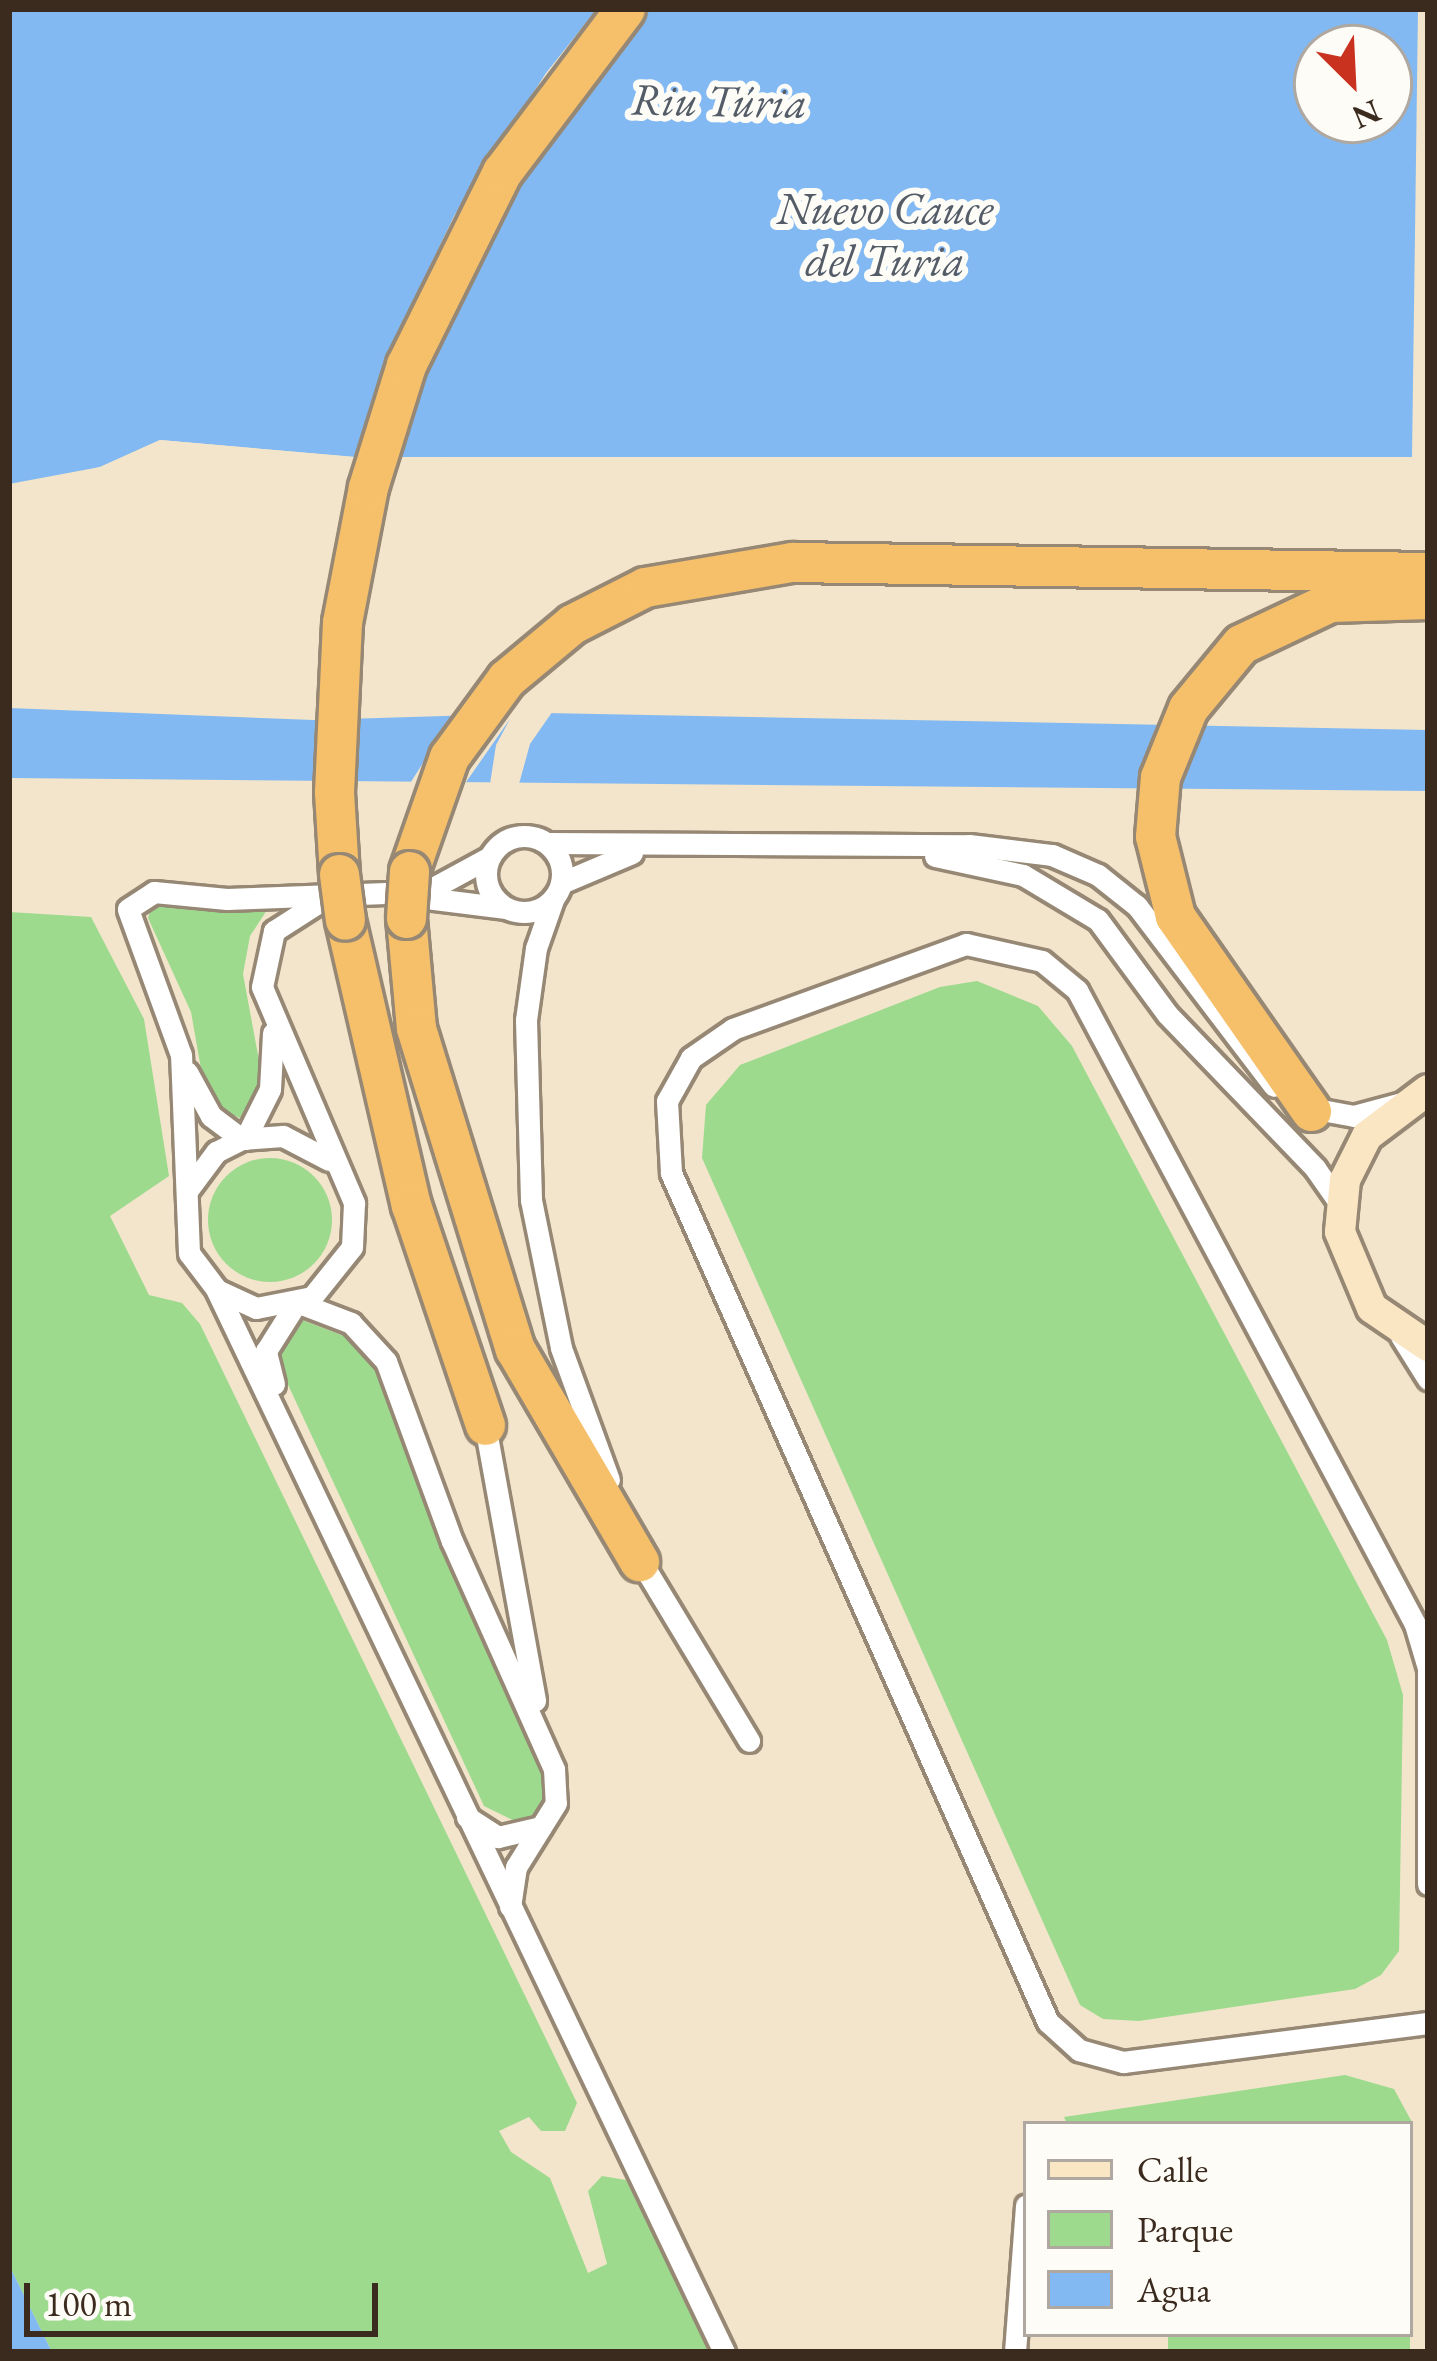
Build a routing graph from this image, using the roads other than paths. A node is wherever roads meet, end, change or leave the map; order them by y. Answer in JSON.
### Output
{"nodes":[{"id":1,"x":625,"y":9,"type":"edge"},
{"id":2,"x":1428,"y":572,"type":"edge"},
{"id":3,"x":1428,"y":599,"type":"edge"},
{"id":4,"x":547,"y":843,"type":"junction"},
{"id":5,"x":657,"y":846,"type":"junction"},
{"id":6,"x":905,"y":850,"type":"junction"},
{"id":7,"x":488,"y":858,"type":"junction"},
{"id":8,"x":558,"y":890,"type":"junction"},
{"id":9,"x":411,"y":895,"type":"junction"},
{"id":10,"x":337,"y":897,"type":"junction"},
{"id":11,"x":506,"y":908,"type":"junction"},
{"id":12,"x":273,"y":1026,"type":"junction"},
{"id":13,"x":181,"y":1055,"type":"junction"},
{"id":14,"x":1415,"y":1097,"type":"edge"},
{"id":15,"x":1311,"y":1111,"type":"junction"},
{"id":16,"x":243,"y":1139,"type":"junction"},
{"id":17,"x":334,"y":1164,"type":"junction"},
{"id":18,"x":183,"y":1202,"type":"junction"},
{"id":19,"x":1340,"y":1204,"type":"junction"},
{"id":20,"x":217,"y":1291,"type":"junction"},
{"id":21,"x":297,"y":1304,"type":"junction"},
{"id":22,"x":1392,"y":1327,"type":"junction"},
{"id":23,"x":1428,"y":1346,"type":"edge"},
{"id":24,"x":1428,"y":1379,"type":"edge"},
{"id":25,"x":485,"y":1425,"type":"joint"},
{"id":26,"x":305,"y":1464,"type":"junction"},
{"id":27,"x":639,"y":1562,"type":"junction"},
{"id":28,"x":749,"y":1741,"type":"dead end"},
{"id":29,"x":546,"y":1748,"type":"junction"},
{"id":30,"x":464,"y":1812,"type":"junction"},
{"id":31,"x":541,"y":1827,"type":"junction"},
{"id":32,"x":1428,"y":1885,"type":"edge"},
{"id":33,"x":512,"y":1918,"type":"junction"},
{"id":34,"x":1428,"y":2023,"type":"edge"},
{"id":35,"x":1023,"y":2245,"type":"edge"},
{"id":36,"x":724,"y":2352,"type":"edge"},
{"id":37,"x":1015,"y":2352,"type":"edge"}],
"edges":[{"from":1,"to":10,"type":"highway"},
{"from":2,"to":9,"type":"highway"},
{"from":3,"to":15,"type":"highway"},
{"from":4,"to":5,"type":"street"},
{"from":4,"to":7,"type":"street"},
{"from":4,"to":8,"type":"street"},
{"from":5,"to":6,"type":"street"},
{"from":5,"to":8,"type":"street"},
{"from":6,"to":15,"type":"street"},
{"from":6,"to":19,"type":"street"},
{"from":7,"to":9,"type":"street"},
{"from":7,"to":11,"type":"street"},
{"from":8,"to":11,"type":"street"},
{"from":8,"to":27,"type":"street"},
{"from":9,"to":10,"type":"street"},
{"from":9,"to":11,"type":"street"},
{"from":9,"to":27,"type":"highway"},
{"from":10,"to":12,"type":"street"},
{"from":10,"to":13,"type":"street"},
{"from":10,"to":25,"type":"highway"},
{"from":12,"to":16,"type":"street"},
{"from":12,"to":17,"type":"street"},
{"from":13,"to":16,"type":"street"},
{"from":13,"to":18,"type":"street"},
{"from":14,"to":15,"type":"street"},
{"from":14,"to":19,"type":"street"},
{"from":16,"to":17,"type":"street"},
{"from":16,"to":18,"type":"street"},
{"from":17,"to":21,"type":"street"},
{"from":18,"to":20,"type":"street"},
{"from":19,"to":22,"type":"street"},
{"from":20,"to":21,"type":"street"},
{"from":20,"to":26,"type":"street"},
{"from":21,"to":26,"type":"street"},
{"from":21,"to":29,"type":"street"},
{"from":22,"to":23,"type":"street"},
{"from":22,"to":24,"type":"street"},
{"from":25,"to":29,"type":"street"},
{"from":26,"to":30,"type":"street"},
{"from":27,"to":28,"type":"street"},
{"from":29,"to":31,"type":"street"},
{"from":30,"to":31,"type":"street"},
{"from":30,"to":33,"type":"street"},
{"from":31,"to":33,"type":"street"},
{"from":32,"to":34,"type":"street"},
{"from":33,"to":36,"type":"street"},
{"from":35,"to":37,"type":"street"}]}
